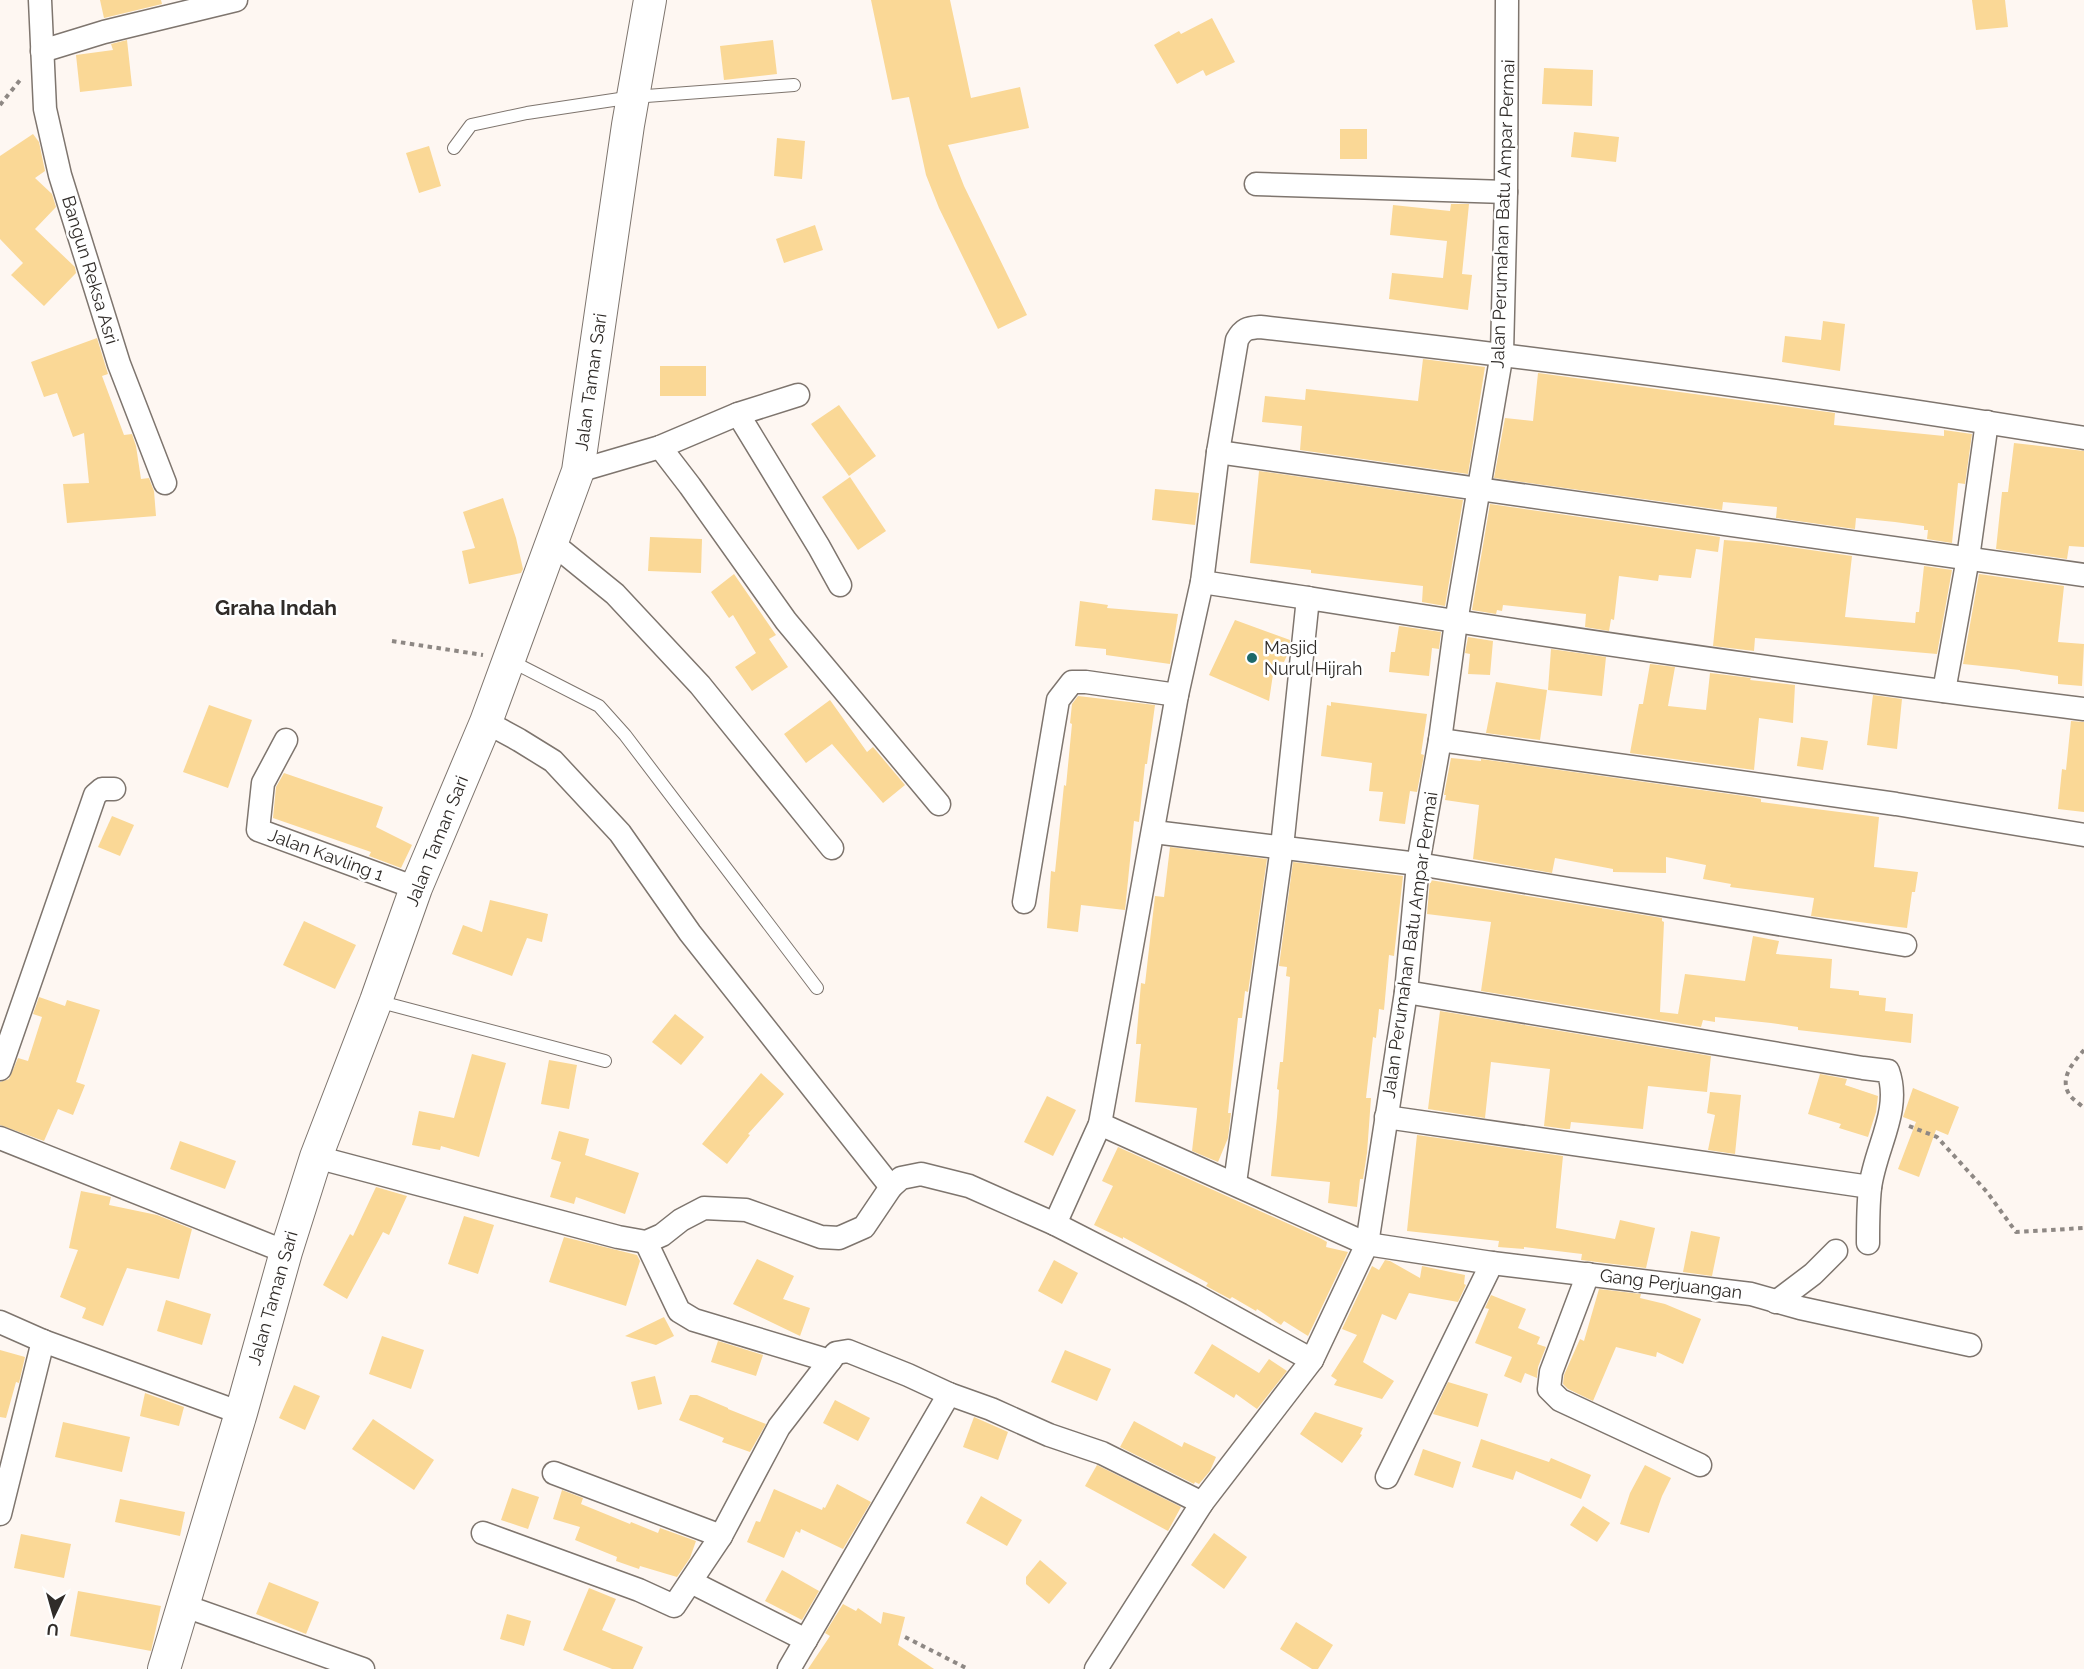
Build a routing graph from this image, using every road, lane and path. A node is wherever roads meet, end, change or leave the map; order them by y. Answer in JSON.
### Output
{"nodes":[{"id":1,"x":40,"y":0,"type":"edge"},
{"id":2,"x":236,"y":0,"type":"edge"},
{"id":3,"x":650,"y":0,"type":"edge"},
{"id":4,"x":1507,"y":0,"type":"edge"},
{"id":5,"x":42,"y":51,"type":"junction"},
{"id":6,"x":794,"y":85,"type":"dead end"},
{"id":7,"x":633,"y":97,"type":"junction"},
{"id":8,"x":453,"y":148,"type":"dead end"},
{"id":9,"x":1256,"y":184,"type":"dead end"},
{"id":10,"x":1506,"y":192,"type":"junction"},
{"id":11,"x":1502,"y":354,"type":"junction"},
{"id":12,"x":798,"y":395,"type":"dead end"},
{"id":13,"x":738,"y":414,"type":"junction"},
{"id":14,"x":1987,"y":422,"type":"junction"},
{"id":15,"x":2084,"y":438,"type":"edge"},
{"id":16,"x":660,"y":447,"type":"junction"},
{"id":17,"x":1218,"y":452,"type":"junction"},
{"id":18,"x":578,"y":471,"type":"junction"},
{"id":19,"x":165,"y":483,"type":"dead end"},
{"id":20,"x":1479,"y":488,"type":"junction"},
{"id":21,"x":552,"y":542,"type":"junction"},
{"id":22,"x":1968,"y":558,"type":"junction"},
{"id":23,"x":2084,"y":575,"type":"edge"},
{"id":24,"x":1202,"y":582,"type":"junction"},
{"id":25,"x":840,"y":585,"type":"dead end"},
{"id":26,"x":1308,"y":598,"type":"junction"},
{"id":27,"x":1456,"y":622,"type":"junction"},
{"id":28,"x":392,"y":641,"type":"dead end"},
{"id":29,"x":508,"y":659,"type":"junction"},
{"id":30,"x":1944,"y":692,"type":"junction"},
{"id":31,"x":1177,"y":695,"type":"junction"},
{"id":32,"x":2084,"y":709,"type":"edge"},
{"id":33,"x":486,"y":722,"type":"junction"},
{"id":34,"x":286,"y":740,"type":"dead end"},
{"id":35,"x":1440,"y":740,"type":"junction"},
{"id":36,"x":114,"y":789,"type":"dead end"},
{"id":37,"x":939,"y":804,"type":"dead end"},
{"id":38,"x":1154,"y":832,"type":"junction"},
{"id":39,"x":2084,"y":835,"type":"edge"},
{"id":40,"x":1282,"y":847,"type":"junction"},
{"id":41,"x":832,"y":848,"type":"dead end"},
{"id":42,"x":1418,"y":864,"type":"junction"},
{"id":43,"x":416,"y":888,"type":"junction"},
{"id":44,"x":1024,"y":902,"type":"dead end"},
{"id":45,"x":1905,"y":945,"type":"dead end"},
{"id":46,"x":817,"y":988,"type":"dead end"},
{"id":47,"x":1406,"y":992,"type":"junction"},
{"id":48,"x":376,"y":1001,"type":"junction"},
{"id":49,"x":2084,"y":1050,"type":"edge"},
{"id":50,"x":605,"y":1061,"type":"dead end"},
{"id":51,"x":0,"y":1069,"type":"edge"},
{"id":52,"x":2084,"y":1108,"type":"edge"},
{"id":53,"x":1890,"y":1115,"type":"junction"},
{"id":54,"x":1386,"y":1116,"type":"junction"},
{"id":55,"x":1100,"y":1124,"type":"junction"},
{"id":56,"x":0,"y":1138,"type":"edge"},
{"id":57,"x":316,"y":1157,"type":"junction"},
{"id":58,"x":1235,"y":1183,"type":"junction"},
{"id":59,"x":891,"y":1187,"type":"junction"},
{"id":60,"x":1870,"y":1187,"type":"junction"},
{"id":61,"x":1055,"y":1224,"type":"junction"},
{"id":62,"x":2084,"y":1228,"type":"edge"},
{"id":63,"x":646,"y":1242,"type":"junction"},
{"id":64,"x":1868,"y":1243,"type":"dead end"},
{"id":65,"x":1367,"y":1244,"type":"junction"},
{"id":66,"x":1836,"y":1251,"type":"dead end"},
{"id":67,"x":285,"y":1252,"type":"junction"},
{"id":68,"x":1492,"y":1263,"type":"junction"},
{"id":69,"x":1588,"y":1274,"type":"junction"},
{"id":70,"x":1776,"y":1302,"type":"junction"},
{"id":71,"x":0,"y":1322,"type":"edge"},
{"id":72,"x":44,"y":1341,"type":"junction"},
{"id":73,"x":1971,"y":1345,"type":"dead end"},
{"id":74,"x":1312,"y":1360,"type":"junction"},
{"id":75,"x":830,"y":1361,"type":"junction"},
{"id":76,"x":949,"y":1394,"type":"junction"},
{"id":77,"x":241,"y":1413,"type":"junction"},
{"id":78,"x":1700,"y":1465,"type":"dead end"},
{"id":79,"x":554,"y":1473,"type":"dead end"},
{"id":80,"x":1387,"y":1477,"type":"dead end"},
{"id":81,"x":1202,"y":1503,"type":"junction"},
{"id":82,"x":0,"y":1514,"type":"edge"},
{"id":83,"x":483,"y":1533,"type":"dead end"},
{"id":84,"x":721,"y":1536,"type":"junction"},
{"id":85,"x":691,"y":1582,"type":"junction"},
{"id":86,"x":182,"y":1605,"type":"junction"},
{"id":87,"x":905,"y":1637,"type":"dead end"},
{"id":88,"x":806,"y":1640,"type":"junction"},
{"id":89,"x":164,"y":1669,"type":"edge"},
{"id":90,"x":363,"y":1669,"type":"edge"},
{"id":91,"x":789,"y":1669,"type":"edge"},
{"id":92,"x":968,"y":1669,"type":"edge"},
{"id":93,"x":1096,"y":1669,"type":"edge"}],
"edges":[{"from":1,"to":5,"type":"street","name":"Bangun Reksa Asri"},
{"from":2,"to":5,"type":"street"},
{"from":3,"to":7,"type":"street","name":"Jalan Taman Sari"},
{"from":4,"to":10,"type":"street","name":"Jalan Perumahan Batu Ampar Permai"},
{"from":5,"to":19,"type":"street","name":"Bangun Reksa Asri"},
{"from":6,"to":7,"type":"lane"},
{"from":7,"to":8,"type":"lane"},
{"from":7,"to":18,"type":"street","name":"Jalan Taman Sari"},
{"from":9,"to":10,"type":"street"},
{"from":10,"to":11,"type":"street","name":"Jalan Perumahan Batu Ampar Permai"},
{"from":11,"to":14,"type":"street"},
{"from":11,"to":17,"type":"street"},
{"from":11,"to":20,"type":"street","name":"Jalan Perumahan Batu Ampar Permai"},
{"from":12,"to":13,"type":"street"},
{"from":13,"to":16,"type":"street"},
{"from":13,"to":25,"type":"street"},
{"from":14,"to":15,"type":"street"},
{"from":14,"to":22,"type":"street"},
{"from":16,"to":18,"type":"street"},
{"from":16,"to":37,"type":"street"},
{"from":17,"to":20,"type":"street"},
{"from":17,"to":24,"type":"street"},
{"from":18,"to":21,"type":"street","name":"Jalan Taman Sari"},
{"from":20,"to":22,"type":"street"},
{"from":20,"to":27,"type":"street","name":"Jalan Perumahan Batu Ampar Permai"},
{"from":21,"to":29,"type":"street","name":"Jalan Taman Sari"},
{"from":21,"to":41,"type":"street"},
{"from":22,"to":23,"type":"street"},
{"from":22,"to":30,"type":"street"},
{"from":24,"to":26,"type":"street"},
{"from":24,"to":31,"type":"street"},
{"from":26,"to":27,"type":"street"},
{"from":26,"to":40,"type":"street"},
{"from":27,"to":30,"type":"street"},
{"from":27,"to":35,"type":"street","name":"Jalan Perumahan Batu Ampar Permai"},
{"from":28,"to":29,"type":"path"},
{"from":29,"to":33,"type":"street","name":"Jalan Taman Sari"},
{"from":29,"to":46,"type":"lane"},
{"from":30,"to":32,"type":"street"},
{"from":31,"to":38,"type":"street"},
{"from":31,"to":44,"type":"street"},
{"from":33,"to":43,"type":"street","name":"Jalan Taman Sari"},
{"from":33,"to":59,"type":"street"},
{"from":34,"to":43,"type":"street","name":"Jalan Kavling 1"},
{"from":35,"to":39,"type":"street"},
{"from":35,"to":42,"type":"street","name":"Jalan Perumahan Batu Ampar Permai"},
{"from":36,"to":51,"type":"street"},
{"from":38,"to":40,"type":"street"},
{"from":38,"to":55,"type":"street"},
{"from":40,"to":42,"type":"street"},
{"from":40,"to":58,"type":"street"},
{"from":42,"to":45,"type":"street"},
{"from":42,"to":47,"type":"street","name":"Jalan Perumahan Batu Ampar Permai"},
{"from":43,"to":48,"type":"street","name":"Jalan Taman Sari"},
{"from":47,"to":53,"type":"street"},
{"from":47,"to":54,"type":"street","name":"Jalan Perumahan Batu Ampar Permai"},
{"from":48,"to":50,"type":"lane"},
{"from":48,"to":57,"type":"street","name":"Jalan Taman Sari"},
{"from":49,"to":52,"type":"path"},
{"from":53,"to":60,"type":"street"},
{"from":53,"to":62,"type":"path"},
{"from":54,"to":60,"type":"street"},
{"from":54,"to":65,"type":"street","name":"Jalan Perumahan Batu Ampar Permai"},
{"from":55,"to":58,"type":"street","name":"Gang Perjuangan"},
{"from":55,"to":61,"type":"street"},
{"from":56,"to":67,"type":"street"},
{"from":57,"to":63,"type":"street"},
{"from":57,"to":67,"type":"street","name":"Jalan Taman Sari"},
{"from":58,"to":65,"type":"street","name":"Gang Perjuangan"},
{"from":59,"to":61,"type":"street"},
{"from":59,"to":63,"type":"street"},
{"from":60,"to":64,"type":"street"},
{"from":61,"to":74,"type":"street"},
{"from":63,"to":75,"type":"street"},
{"from":65,"to":68,"type":"street","name":"Gang Perjuangan"},
{"from":65,"to":74,"type":"street","name":"Jalan Perumahan Batu Ampar Permai"},
{"from":66,"to":70,"type":"street"},
{"from":67,"to":77,"type":"street","name":"Jalan Taman Sari"},
{"from":68,"to":69,"type":"street","name":"Gang Perjuangan"},
{"from":68,"to":80,"type":"street"},
{"from":69,"to":70,"type":"street","name":"Gang Perjuangan"},
{"from":69,"to":78,"type":"street"},
{"from":70,"to":73,"type":"street","name":"Gang Perjuangan"},
{"from":71,"to":72,"type":"street"},
{"from":72,"to":77,"type":"street"},
{"from":72,"to":82,"type":"street"},
{"from":74,"to":81,"type":"street","name":"Jalan Perumahan Batu Ampar Permai"},
{"from":75,"to":76,"type":"street"},
{"from":75,"to":84,"type":"street"},
{"from":76,"to":81,"type":"street"},
{"from":76,"to":88,"type":"street"},
{"from":77,"to":86,"type":"street","name":"Jalan Taman Sari"},
{"from":79,"to":84,"type":"street"},
{"from":81,"to":93,"type":"street","name":"Jalan Perumahan Batu Ampar Permai"},
{"from":83,"to":85,"type":"street"},
{"from":84,"to":85,"type":"street"},
{"from":85,"to":88,"type":"street"},
{"from":86,"to":89,"type":"street","name":"Jalan Taman Sari"},
{"from":86,"to":90,"type":"street"},
{"from":87,"to":92,"type":"path"},
{"from":88,"to":91,"type":"street"}]}
